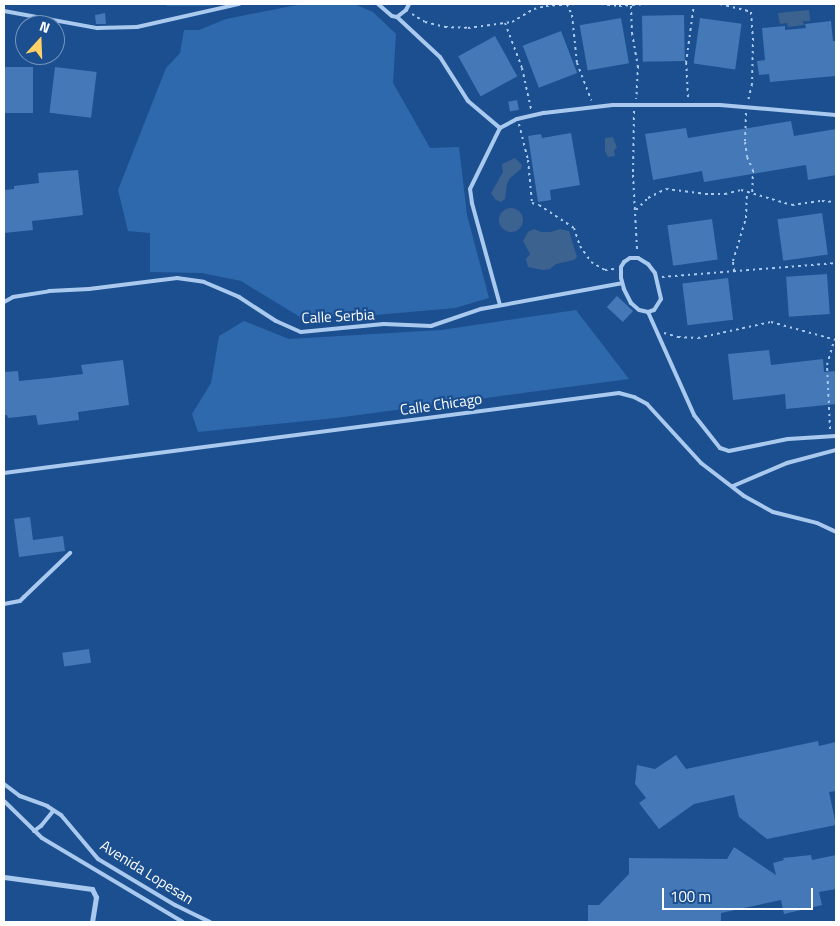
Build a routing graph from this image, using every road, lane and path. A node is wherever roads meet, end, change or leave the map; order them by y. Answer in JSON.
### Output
{"nodes":[{"id":1,"x":239,"y":4,"type":"edge"},
{"id":2,"x":378,"y":4,"type":"edge"},
{"id":3,"x":409,"y":4,"type":"edge"},
{"id":4,"x":557,"y":4,"type":"edge"},
{"id":5,"x":567,"y":4,"type":"edge"},
{"id":6,"x":575,"y":4,"type":"edge"},
{"id":7,"x":601,"y":4,"type":"edge"},
{"id":8,"x":646,"y":4,"type":"edge"},
{"id":9,"x":694,"y":4,"type":"edge"},
{"id":10,"x":720,"y":4,"type":"edge"},
{"id":11,"x":631,"y":6,"type":"junction"},
{"id":12,"x":406,"y":10,"type":"junction"},
{"id":13,"x":4,"y":11,"type":"edge"},
{"id":14,"x":751,"y":12,"type":"dead end"},
{"id":15,"x":397,"y":17,"type":"junction"},
{"id":16,"x":505,"y":23,"type":"junction"},
{"id":17,"x":634,"y":105,"type":"junction"},
{"id":18,"x":689,"y":105,"type":"junction"},
{"id":19,"x":592,"y":107,"type":"junction"},
{"id":20,"x":836,"y":115,"type":"edge"},
{"id":21,"x":532,"y":116,"type":"junction"},
{"id":22,"x":517,"y":119,"type":"junction"},
{"id":23,"x":500,"y":128,"type":"junction"},
{"id":24,"x":748,"y":192,"type":"junction"},
{"id":25,"x":836,"y":202,"type":"edge"},
{"id":26,"x":636,"y":210,"type":"junction"},
{"id":27,"x":638,"y":258,"type":"junction"},
{"id":28,"x":836,"y":264,"type":"edge"},
{"id":29,"x":621,"y":267,"type":"junction"},
{"id":30,"x":734,"y":271,"type":"junction"},
{"id":31,"x":657,"y":278,"type":"junction"},
{"id":32,"x":622,"y":284,"type":"junction"},
{"id":33,"x":4,"y":302,"type":"edge"},
{"id":34,"x":500,"y":305,"type":"junction"},
{"id":35,"x":648,"y":312,"type":"junction"},
{"id":36,"x":657,"y":331,"type":"junction"},
{"id":37,"x":835,"y":340,"type":"edge"},
{"id":38,"x":830,"y":436,"type":"junction"},
{"id":39,"x":836,"y":436,"type":"edge"},
{"id":40,"x":836,"y":450,"type":"edge"},
{"id":41,"x":4,"y":474,"type":"edge"},
{"id":42,"x":733,"y":486,"type":"junction"},
{"id":43,"x":836,"y":532,"type":"edge"},
{"id":44,"x":70,"y":553,"type":"dead end"},
{"id":45,"x":4,"y":604,"type":"edge"},
{"id":46,"x":4,"y":784,"type":"edge"},
{"id":47,"x":4,"y":801,"type":"edge"},
{"id":48,"x":54,"y":810,"type":"junction"},
{"id":49,"x":34,"y":831,"type":"junction"},
{"id":50,"x":4,"y":877,"type":"edge"},
{"id":51,"x":92,"y":922,"type":"edge"},
{"id":52,"x":183,"y":922,"type":"edge"},
{"id":53,"x":210,"y":922,"type":"edge"}],
"edges":[{"from":1,"to":13,"type":"lane"},
{"from":2,"to":15,"type":"lane"},
{"from":3,"to":12,"type":"lane"},
{"from":4,"to":5,"type":"path"},
{"from":4,"to":16,"type":"path"},
{"from":5,"to":6,"type":"path"},
{"from":5,"to":19,"type":"path"},
{"from":7,"to":11,"type":"path"},
{"from":8,"to":11,"type":"path"},
{"from":9,"to":18,"type":"path"},
{"from":10,"to":14,"type":"path"},
{"from":11,"to":17,"type":"path"},
{"from":12,"to":15,"type":"lane"},
{"from":12,"to":16,"type":"path"},
{"from":15,"to":23,"type":"lane"},
{"from":16,"to":21,"type":"path"},
{"from":17,"to":18,"type":"lane"},
{"from":17,"to":19,"type":"lane"},
{"from":17,"to":26,"type":"path"},
{"from":18,"to":20,"type":"lane"},
{"from":19,"to":21,"type":"lane"},
{"from":21,"to":22,"type":"lane"},
{"from":22,"to":23,"type":"lane"},
{"from":22,"to":29,"type":"path"},
{"from":23,"to":34,"type":"lane"},
{"from":24,"to":25,"type":"path"},
{"from":24,"to":26,"type":"path"},
{"from":24,"to":30,"type":"path"},
{"from":26,"to":27,"type":"path"},
{"from":27,"to":29,"type":"lane"},
{"from":27,"to":31,"type":"lane"},
{"from":28,"to":30,"type":"path"},
{"from":29,"to":32,"type":"lane"},
{"from":30,"to":31,"type":"path"},
{"from":31,"to":35,"type":"lane"},
{"from":32,"to":34,"type":"lane","name":"Calle Serbia"},
{"from":32,"to":35,"type":"lane"},
{"from":33,"to":34,"type":"lane","name":"Calle Serbia"},
{"from":35,"to":36,"type":"lane"},
{"from":36,"to":37,"type":"path"},
{"from":36,"to":38,"type":"lane"},
{"from":37,"to":38,"type":"path"},
{"from":38,"to":39,"type":"lane"},
{"from":40,"to":42,"type":"lane"},
{"from":41,"to":42,"type":"lane","name":"Calle Chicago"},
{"from":42,"to":43,"type":"lane","name":"Calle Chicago"},
{"from":44,"to":45,"type":"lane"},
{"from":46,"to":48,"type":"lane","name":"Avenida Lopesan"},
{"from":47,"to":49,"type":"lane","name":"Avenida Lopesan"},
{"from":48,"to":49,"type":"lane"},
{"from":48,"to":53,"type":"lane","name":"Avenida Lopesan"},
{"from":49,"to":52,"type":"lane","name":"Avenida Lopesan"},
{"from":50,"to":51,"type":"street"}]}
